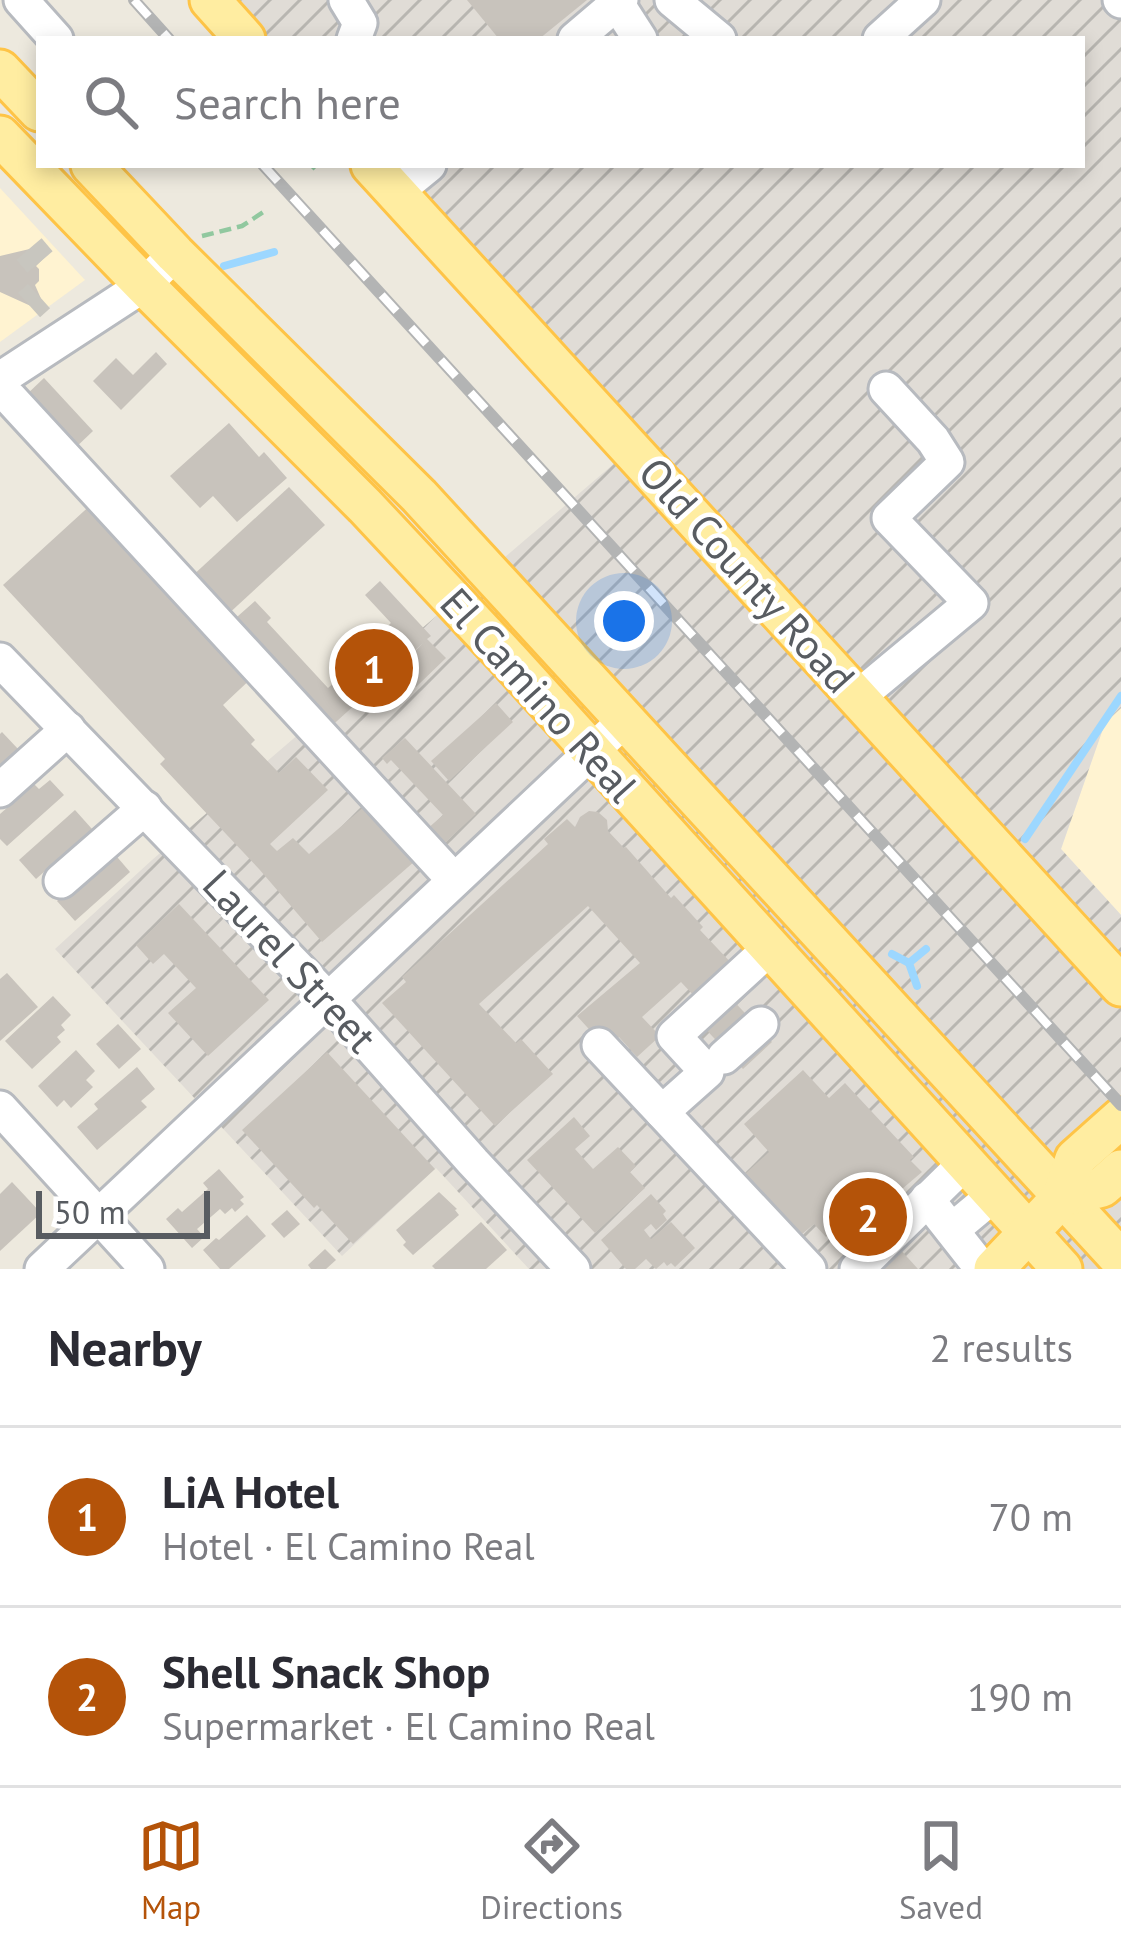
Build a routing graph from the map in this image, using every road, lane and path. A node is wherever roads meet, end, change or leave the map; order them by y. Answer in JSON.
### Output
{"nodes":[{"id":1,"x":21,"y":0,"type":"edge"},
{"id":2,"x":210,"y":0,"type":"edge"},
{"id":3,"x":346,"y":0,"type":"edge"},
{"id":4,"x":672,"y":0,"type":"edge"},
{"id":5,"x":923,"y":0,"type":"edge"},
{"id":6,"x":619,"y":2,"type":"edge"},
{"id":7,"x":53,"y":36,"type":"edge"},
{"id":8,"x":242,"y":36,"type":"edge"},
{"id":9,"x":355,"y":36,"type":"edge"},
{"id":10,"x":579,"y":36,"type":"edge"},
{"id":11,"x":638,"y":36,"type":"edge"},
{"id":12,"x":715,"y":36,"type":"edge"},
{"id":13,"x":883,"y":36,"type":"edge"},
{"id":14,"x":0,"y":70,"type":"edge"},
{"id":15,"x":36,"y":108,"type":"edge"},
{"id":16,"x":0,"y":136,"type":"edge"},
{"id":17,"x":95,"y":168,"type":"edge"},
{"id":18,"x":418,"y":168,"type":"edge"},
{"id":19,"x":383,"y":179,"type":"edge"},
{"id":20,"x":265,"y":211,"type":"dead end"},
{"id":21,"x":186,"y":246,"type":"junction"},
{"id":22,"x":144,"y":285,"type":"junction"},
{"id":23,"x":0,"y":379,"type":"edge"},
{"id":24,"x":886,"y":389,"type":"dead end"},
{"id":25,"x":0,"y":393,"type":"edge"},
{"id":26,"x":0,"y":660,"type":"edge"},
{"id":27,"x":858,"y":697,"type":"junction"},
{"id":28,"x":625,"y":720,"type":"junction"},
{"id":29,"x":68,"y":729,"type":"junction"},
{"id":30,"x":590,"y":752,"type":"junction"},
{"id":31,"x":0,"y":790,"type":"edge"},
{"id":32,"x":145,"y":808,"type":"junction"},
{"id":33,"x":61,"y":880,"type":"dead end"},
{"id":34,"x":454,"y":880,"type":"junction"},
{"id":35,"x":770,"y":948,"type":"junction"},
{"id":36,"x":1121,"y":986,"type":"edge"},
{"id":37,"x":329,"y":1000,"type":"junction"},
{"id":38,"x":761,"y":1024,"type":"dead end"},
{"id":39,"x":598,"y":1045,"type":"dead end"},
{"id":40,"x":724,"y":1057,"type":"dead end"},
{"id":41,"x":0,"y":1108,"type":"edge"},
{"id":42,"x":662,"y":1112,"type":"junction"},
{"id":43,"x":1121,"y":1118,"type":"edge"},
{"id":44,"x":965,"y":1163,"type":"junction"},
{"id":45,"x":1121,"y":1170,"type":"edge"},
{"id":46,"x":994,"y":1195,"type":"junction"},
{"id":47,"x":1062,"y":1197,"type":"junction"},
{"id":48,"x":927,"y":1199,"type":"junction"},
{"id":49,"x":98,"y":1217,"type":"junction"},
{"id":50,"x":952,"y":1230,"type":"junction"},
{"id":51,"x":1030,"y":1234,"type":"junction"},
{"id":52,"x":1121,"y":1260,"type":"edge"},
{"id":53,"x":42,"y":1269,"type":"edge"},
{"id":54,"x":147,"y":1269,"type":"edge"},
{"id":55,"x":573,"y":1269,"type":"edge"},
{"id":56,"x":809,"y":1269,"type":"edge"},
{"id":57,"x":857,"y":1269,"type":"edge"},
{"id":58,"x":982,"y":1269,"type":"edge"},
{"id":59,"x":994,"y":1269,"type":"edge"},
{"id":60,"x":1062,"y":1269,"type":"edge"}],
"edges":[{"from":1,"to":7,"type":"street"},
{"from":2,"to":8,"type":"main road"},
{"from":3,"to":9,"type":"street"},
{"from":4,"to":12,"type":"street"},
{"from":5,"to":13,"type":"street"},
{"from":6,"to":10,"type":"street"},
{"from":6,"to":11,"type":"street"},
{"from":14,"to":15,"type":"main road"},
{"from":16,"to":22,"type":"main road","name":"El Camino Real"},
{"from":17,"to":21,"type":"main road","name":"El Camino Real"},
{"from":18,"to":19,"type":"street"},
{"from":19,"to":27,"type":"main road","name":"Old County Road"},
{"from":20,"to":21,"type":"path"},
{"from":21,"to":22,"type":"street"},
{"from":21,"to":28,"type":"main road","name":"El Camino Real"},
{"from":22,"to":23,"type":"street"},
{"from":22,"to":30,"type":"main road","name":"El Camino Real"},
{"from":24,"to":27,"type":"street"},
{"from":25,"to":34,"type":"street"},
{"from":26,"to":29,"type":"street","name":"Laurel Street"},
{"from":27,"to":36,"type":"main road","name":"Old County Road"},
{"from":28,"to":30,"type":"street"},
{"from":28,"to":47,"type":"main road","name":"El Camino Real"},
{"from":29,"to":31,"type":"street"},
{"from":29,"to":32,"type":"street","name":"Laurel Street"},
{"from":30,"to":34,"type":"street"},
{"from":30,"to":35,"type":"main road","name":"El Camino Real"},
{"from":32,"to":33,"type":"street"},
{"from":32,"to":37,"type":"street","name":"Laurel Street"},
{"from":34,"to":37,"type":"street"},
{"from":35,"to":42,"type":"street"},
{"from":35,"to":44,"type":"main road","name":"El Camino Real"},
{"from":37,"to":49,"type":"street"},
{"from":37,"to":55,"type":"street","name":"Laurel Street"},
{"from":38,"to":40,"type":"street"},
{"from":39,"to":42,"type":"street"},
{"from":41,"to":49,"type":"street"},
{"from":42,"to":56,"type":"street"},
{"from":43,"to":47,"type":"main road"},
{"from":44,"to":46,"type":"main road","name":"El Camino Real"},
{"from":44,"to":48,"type":"street"},
{"from":45,"to":47,"type":"main road"},
{"from":46,"to":50,"type":"street"},
{"from":46,"to":51,"type":"main road","name":"El Camino Real"},
{"from":47,"to":51,"type":"main road"},
{"from":47,"to":52,"type":"main road","name":"El Camino Real"},
{"from":48,"to":50,"type":"street"},
{"from":48,"to":57,"type":"street"},
{"from":49,"to":53,"type":"street"},
{"from":49,"to":54,"type":"street"},
{"from":50,"to":58,"type":"street"},
{"from":51,"to":59,"type":"main road"},
{"from":51,"to":60,"type":"main road","name":"El Camino Real"}]}
